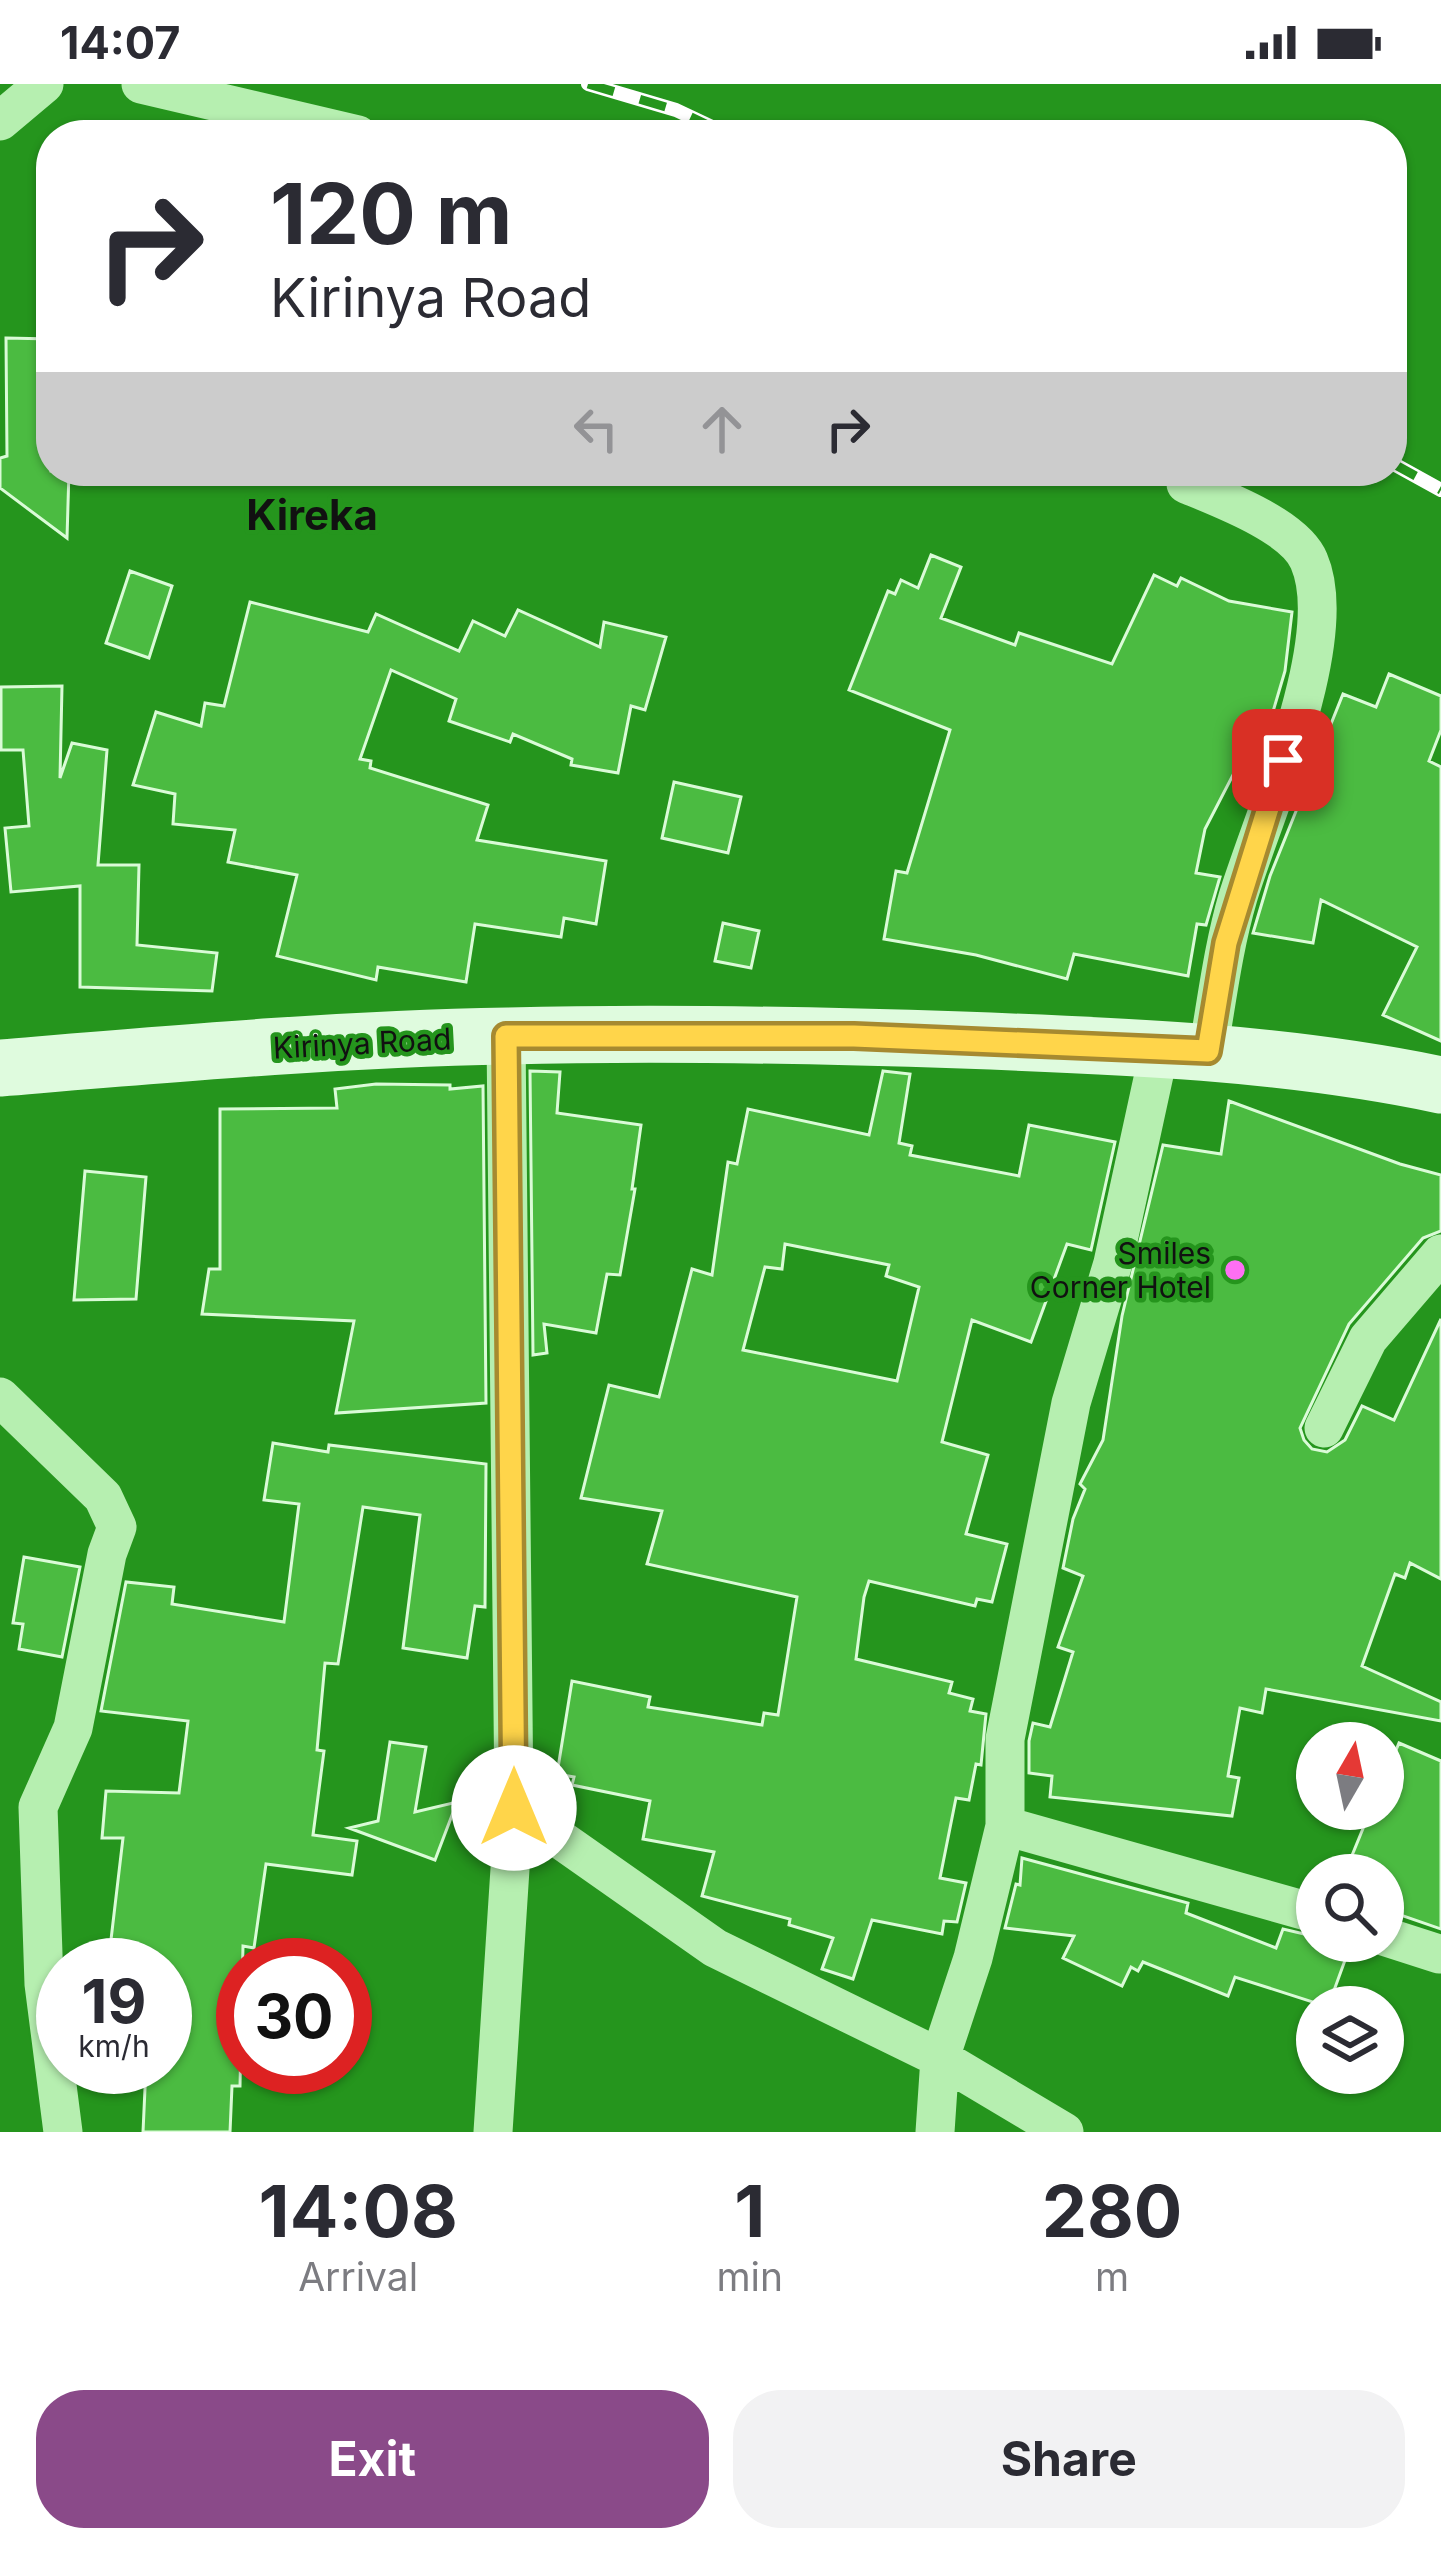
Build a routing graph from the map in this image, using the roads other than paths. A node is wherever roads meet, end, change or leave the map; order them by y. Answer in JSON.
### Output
{"nodes":[{"id":1,"x":44,"y":84,"type":"edge"},
{"id":2,"x":141,"y":84,"type":"edge"},
{"id":3,"x":294,"y":120,"type":"edge"},
{"id":4,"x":0,"y":121,"type":"edge"},
{"id":5,"x":1191,"y":486,"type":"edge"},
{"id":6,"x":506,"y":1036,"type":"junction"},
{"id":7,"x":1184,"y":1049,"type":"junction"},
{"id":8,"x":0,"y":1068,"type":"edge"},
{"id":9,"x":1441,"y":1085,"type":"edge"},
{"id":10,"x":1441,"y":1254,"type":"edge"},
{"id":11,"x":0,"y":1396,"type":"edge"},
{"id":12,"x":1324,"y":1428,"type":"dead end"},
{"id":13,"x":514,"y":1808,"type":"junction"},
{"id":14,"x":1005,"y":1826,"type":"junction"},
{"id":15,"x":1296,"y":1908,"type":"edge"},
{"id":16,"x":1404,"y":1943,"type":"edge"},
{"id":17,"x":1439,"y":1954,"type":"edge"},
{"id":18,"x":940,"y":2058,"type":"junction"},
{"id":19,"x":63,"y":2132,"type":"edge"},
{"id":20,"x":493,"y":2132,"type":"edge"},
{"id":21,"x":935,"y":2132,"type":"edge"},
{"id":22,"x":1064,"y":2132,"type":"edge"}],
"edges":[{"from":1,"to":4,"type":"street"},
{"from":2,"to":3,"type":"street"},
{"from":5,"to":7,"type":"street"},
{"from":6,"to":7,"type":"main road","name":"Kirinya Road"},
{"from":6,"to":8,"type":"main road","name":"Kirinya Road"},
{"from":6,"to":13,"type":"street"},
{"from":7,"to":9,"type":"main road","name":"Kirinya Road"},
{"from":7,"to":14,"type":"street"},
{"from":10,"to":12,"type":"street"},
{"from":11,"to":19,"type":"street"},
{"from":13,"to":18,"type":"street"},
{"from":13,"to":20,"type":"street"},
{"from":14,"to":15,"type":"street"},
{"from":14,"to":18,"type":"street"},
{"from":16,"to":17,"type":"street"},
{"from":18,"to":21,"type":"street"},
{"from":18,"to":22,"type":"street"}]}
